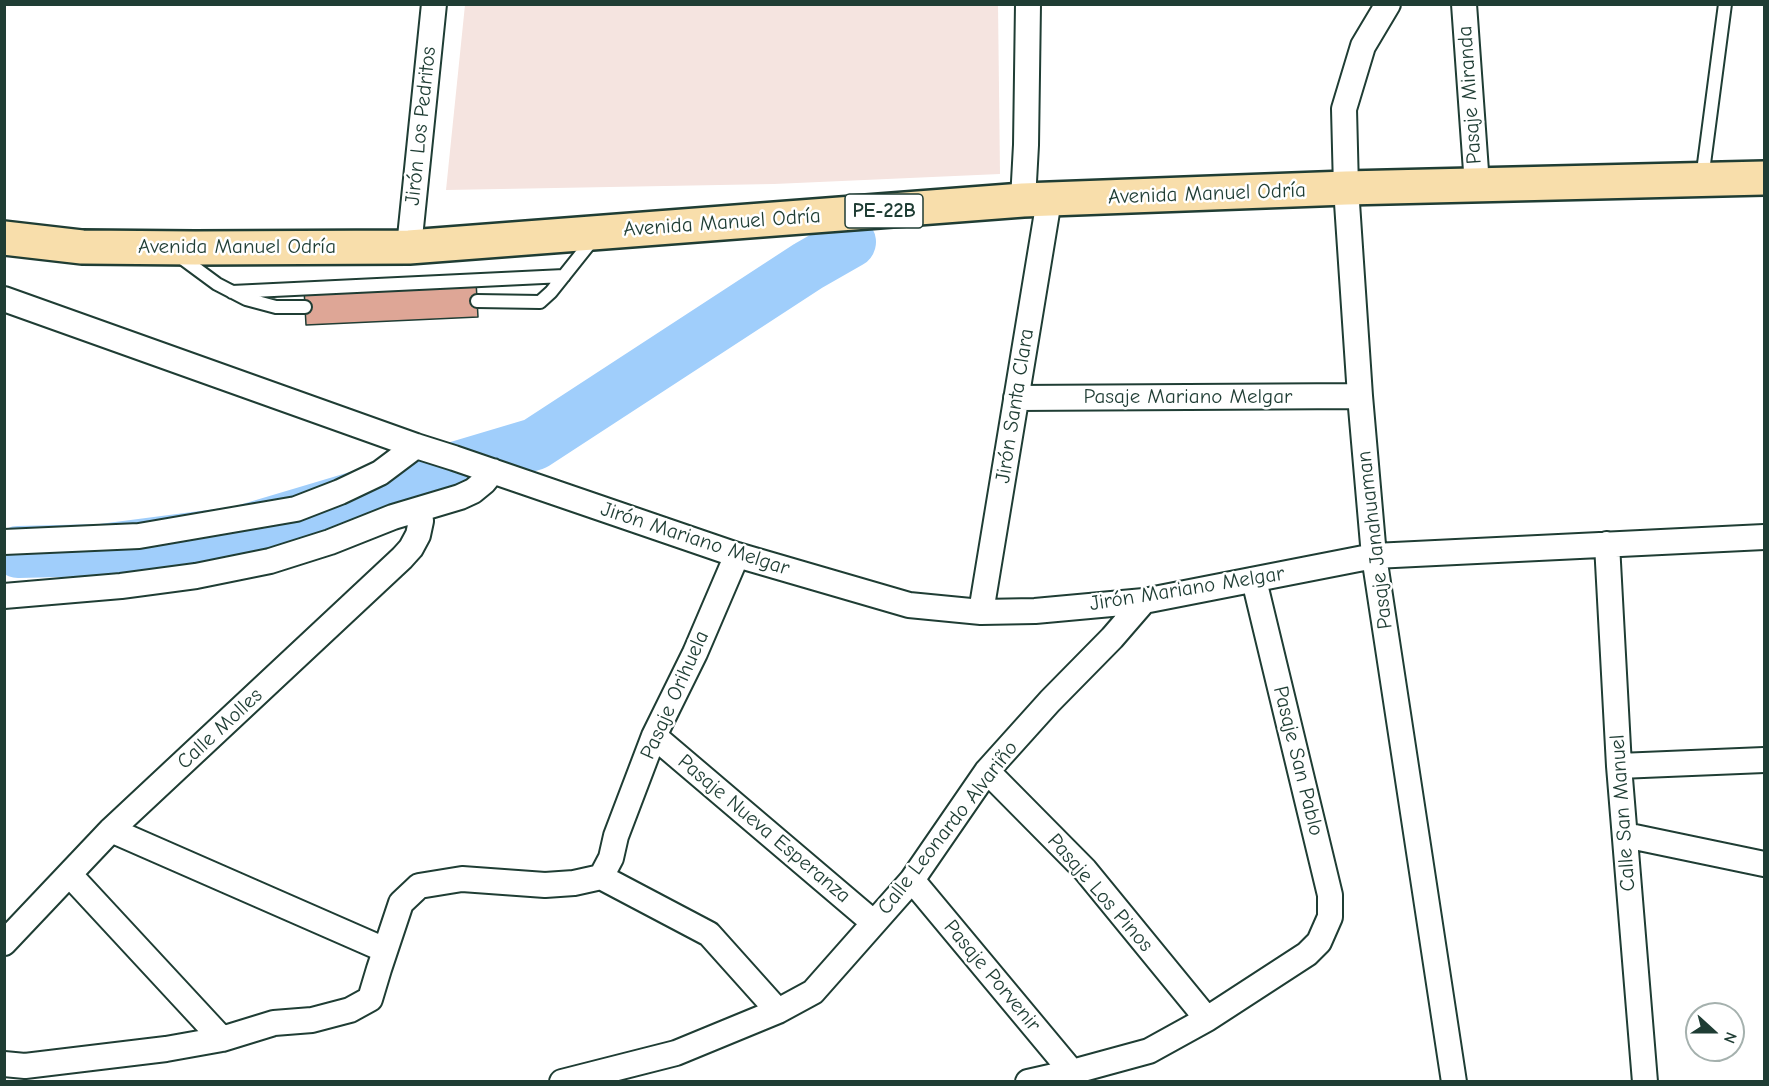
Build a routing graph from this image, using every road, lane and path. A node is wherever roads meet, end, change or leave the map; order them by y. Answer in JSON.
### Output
{"nodes":[{"id":1,"x":434,"y":4,"type":"edge"},
{"id":2,"x":1028,"y":4,"type":"edge"},
{"id":3,"x":1388,"y":4,"type":"edge"},
{"id":4,"x":1464,"y":4,"type":"edge"},
{"id":5,"x":1725,"y":4,"type":"edge"},
{"id":6,"x":1764,"y":178,"type":"edge"},
{"id":7,"x":1702,"y":180,"type":"junction"},
{"id":8,"x":1477,"y":185,"type":"junction"},
{"id":9,"x":1346,"y":188,"type":"junction"},
{"id":10,"x":1036,"y":200,"type":"junction"},
{"id":11,"x":598,"y":232,"type":"junction"},
{"id":12,"x":4,"y":238,"type":"edge"},
{"id":13,"x":409,"y":247,"type":"junction"},
{"id":14,"x":169,"y":248,"type":"junction"},
{"id":15,"x":564,"y":276,"type":"junction"},
{"id":16,"x":232,"y":292,"type":"junction"},
{"id":17,"x":4,"y":299,"type":"edge"},
{"id":18,"x":477,"y":301,"type":"dead end"},
{"id":19,"x":305,"y":307,"type":"dead end"},
{"id":20,"x":1360,"y":396,"type":"junction"},
{"id":21,"x":1016,"y":398,"type":"junction"},
{"id":22,"x":416,"y":447,"type":"junction"},
{"id":23,"x":489,"y":470,"type":"junction"},
{"id":24,"x":419,"y":510,"type":"junction"},
{"id":25,"x":1764,"y":537,"type":"edge"},
{"id":26,"x":4,"y":542,"type":"edge"},
{"id":27,"x":1607,"y":544,"type":"junction"},
{"id":28,"x":737,"y":555,"type":"junction"},
{"id":29,"x":1374,"y":556,"type":"junction"},
{"id":30,"x":1254,"y":580,"type":"junction"},
{"id":31,"x":4,"y":596,"type":"edge"},
{"id":32,"x":1144,"y":601,"type":"junction"},
{"id":33,"x":981,"y":612,"type":"junction"},
{"id":34,"x":654,"y":736,"type":"junction"},
{"id":35,"x":1764,"y":760,"type":"edge"},
{"id":36,"x":1619,"y":766,"type":"junction"},
{"id":37,"x":987,"y":771,"type":"junction"},
{"id":38,"x":111,"y":830,"type":"junction"},
{"id":39,"x":1625,"y":835,"type":"junction"},
{"id":40,"x":1764,"y":864,"type":"edge"},
{"id":41,"x":70,"y":874,"type":"junction"},
{"id":42,"x":601,"y":877,"type":"junction"},
{"id":43,"x":912,"y":880,"type":"junction"},
{"id":44,"x":874,"y":923,"type":"junction"},
{"id":45,"x":4,"y":943,"type":"edge"},
{"id":46,"x":385,"y":950,"type":"junction"},
{"id":47,"x":778,"y":1011,"type":"junction"},
{"id":48,"x":1207,"y":1019,"type":"junction"},
{"id":49,"x":222,"y":1039,"type":"junction"},
{"id":50,"x":4,"y":1064,"type":"edge"},
{"id":51,"x":1072,"y":1072,"type":"junction"},
{"id":52,"x":562,"y":1082,"type":"edge"},
{"id":53,"x":1028,"y":1082,"type":"edge"},
{"id":54,"x":1455,"y":1082,"type":"edge"},
{"id":55,"x":1645,"y":1082,"type":"edge"}],
"edges":[{"from":1,"to":13,"type":"street","name":"Jirón Los Pedritos"},
{"from":2,"to":10,"type":"street","name":"Jirón Santa Clara"},
{"from":3,"to":9,"type":"street","name":"Pasaje Janahuaman"},
{"from":4,"to":8,"type":"street","name":"Pasaje Miranda"},
{"from":5,"to":7,"type":"lane"},
{"from":6,"to":7,"type":"highway","name":"Avenida Manuel Odría","number":"PE-22B"},
{"from":7,"to":8,"type":"highway","name":"Avenida Manuel Odría","number":"PE-22B"},
{"from":8,"to":9,"type":"highway","name":"Avenida Manuel Odría","number":"PE-22B"},
{"from":9,"to":10,"type":"highway","name":"Avenida Manuel Odría","number":"PE-22B"},
{"from":9,"to":20,"type":"street","name":"Pasaje Janahuaman"},
{"from":10,"to":11,"type":"highway","name":"Avenida Manuel Odría","number":"PE-22B"},
{"from":10,"to":21,"type":"street","name":"Jirón Santa Clara"},
{"from":11,"to":13,"type":"highway","name":"Avenida Manuel Odría","number":"PE-22B"},
{"from":11,"to":15,"type":"lane"},
{"from":12,"to":14,"type":"highway","name":"Avenida Manuel Odría","number":"PE-22B"},
{"from":13,"to":14,"type":"highway","name":"Avenida Manuel Odría","number":"PE-22B"},
{"from":14,"to":16,"type":"lane"},
{"from":15,"to":16,"type":"lane"},
{"from":15,"to":18,"type":"lane"},
{"from":16,"to":19,"type":"lane"},
{"from":17,"to":22,"type":"street","name":"Jirón Mariano Melgar"},
{"from":20,"to":21,"type":"street","name":"Pasaje Mariano Melgar"},
{"from":20,"to":29,"type":"street","name":"Pasaje Janahuaman"},
{"from":21,"to":33,"type":"street","name":"Jirón Santa Clara"},
{"from":22,"to":23,"type":"street","name":"Jirón Mariano Melgar"},
{"from":22,"to":26,"type":"street"},
{"from":23,"to":24,"type":"street"},
{"from":23,"to":28,"type":"street","name":"Jirón Mariano Melgar"},
{"from":24,"to":31,"type":"street"},
{"from":24,"to":38,"type":"street","name":"Calle Molles"},
{"from":25,"to":27,"type":"street","name":"Jirón Mariano Melgar"},
{"from":27,"to":29,"type":"street","name":"Jirón Mariano Melgar"},
{"from":27,"to":36,"type":"street","name":"Calle San Manuel"},
{"from":28,"to":33,"type":"street","name":"Jirón Mariano Melgar"},
{"from":28,"to":34,"type":"street","name":"Pasaje Orihuela"},
{"from":29,"to":30,"type":"street","name":"Jirón Mariano Melgar"},
{"from":29,"to":54,"type":"street","name":"Pasaje Janahuaman"},
{"from":30,"to":32,"type":"street","name":"Jirón Mariano Melgar"},
{"from":30,"to":48,"type":"street","name":"Pasaje San Pablo"},
{"from":32,"to":33,"type":"street","name":"Jirón Mariano Melgar"},
{"from":32,"to":37,"type":"street","name":"Calle Leonardo Alvariño"},
{"from":34,"to":42,"type":"street","name":"Pasaje Orihuela"},
{"from":34,"to":44,"type":"street","name":"Pasaje Nueva Esperanza"},
{"from":35,"to":36,"type":"street"},
{"from":36,"to":39,"type":"street","name":"Calle San Manuel"},
{"from":37,"to":43,"type":"street","name":"Calle Leonardo Alvariño"},
{"from":37,"to":48,"type":"street","name":"Pasaje Los Pinos"},
{"from":38,"to":41,"type":"street","name":"Calle Molles"},
{"from":38,"to":46,"type":"street"},
{"from":39,"to":40,"type":"street"},
{"from":39,"to":55,"type":"street","name":"Calle San Manuel"},
{"from":41,"to":45,"type":"street","name":"Calle Molles"},
{"from":41,"to":49,"type":"street"},
{"from":42,"to":46,"type":"street"},
{"from":42,"to":47,"type":"street"},
{"from":43,"to":44,"type":"street","name":"Calle Leonardo Alvariño"},
{"from":43,"to":51,"type":"street","name":"Pasaje Porvenir"},
{"from":44,"to":47,"type":"street","name":"Calle Leonardo Alvariño"},
{"from":46,"to":49,"type":"street"},
{"from":47,"to":52,"type":"street","name":"Calle Leonardo Alvariño"},
{"from":48,"to":51,"type":"street"},
{"from":49,"to":50,"type":"street"},
{"from":51,"to":53,"type":"street"}]}
